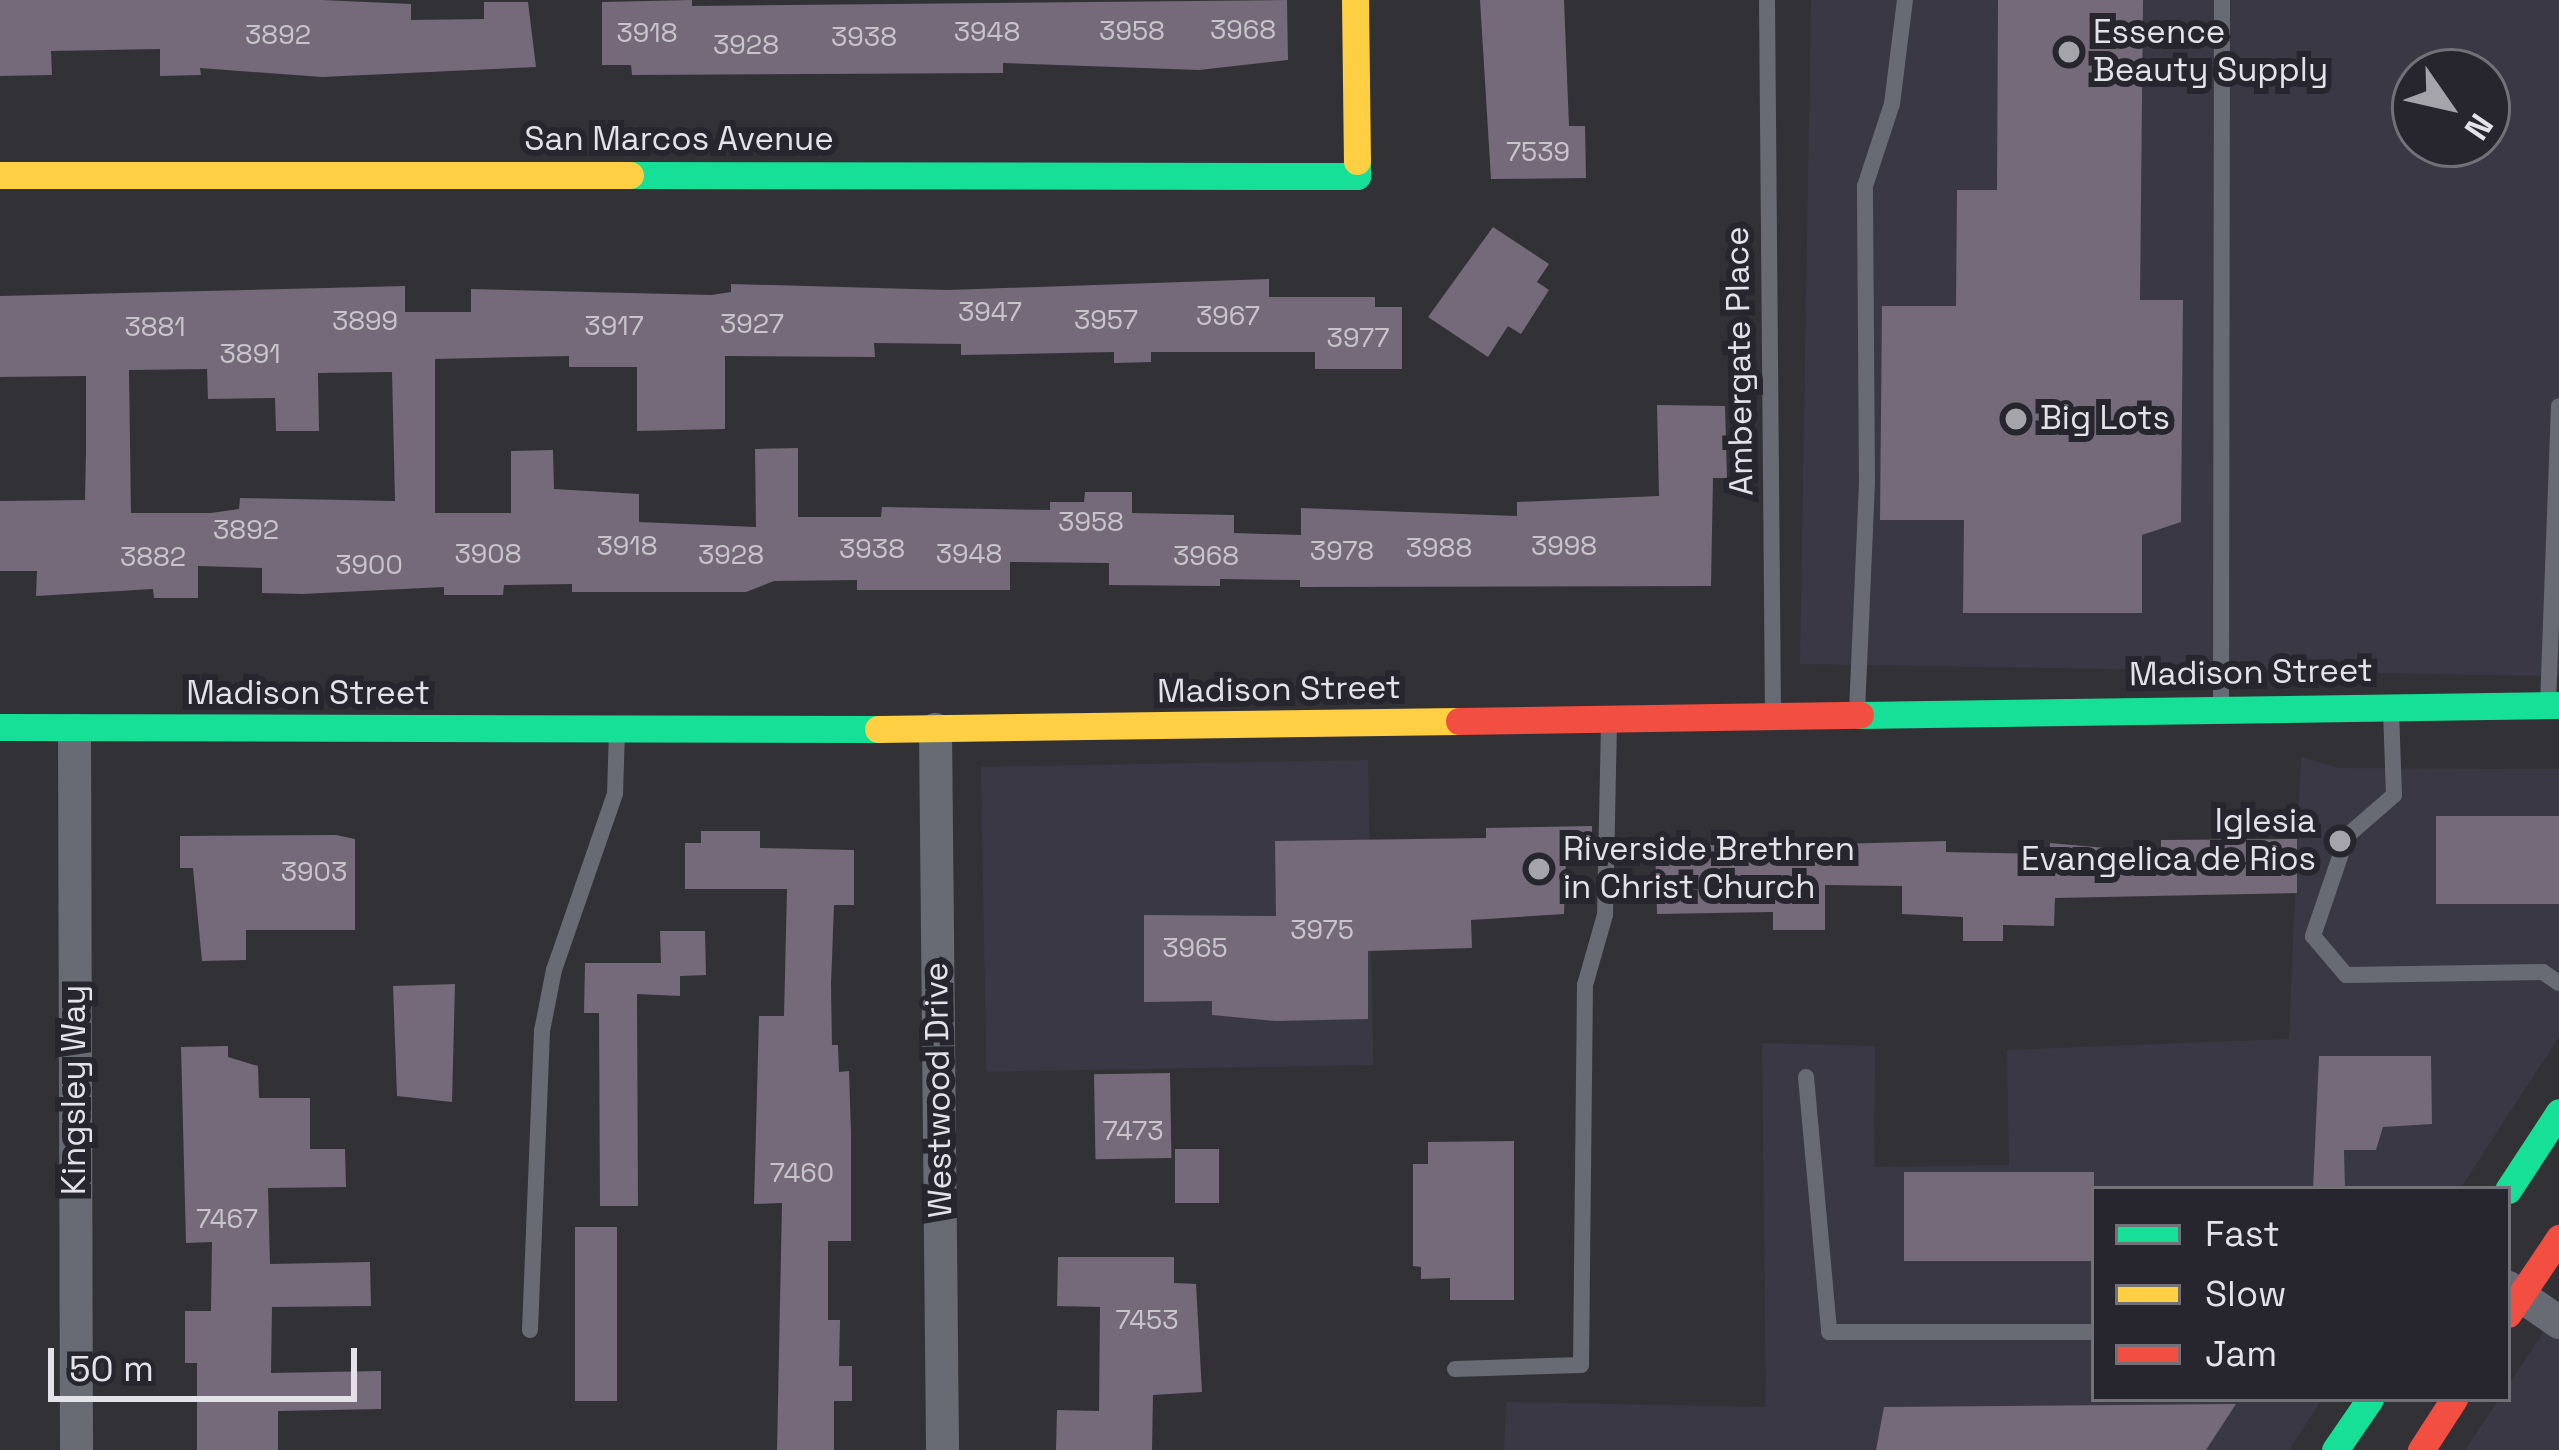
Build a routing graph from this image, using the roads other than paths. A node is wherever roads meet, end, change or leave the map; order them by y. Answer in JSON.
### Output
{"nodes":[{"id":1,"x":1355,"y":0,"type":"edge"},
{"id":2,"x":1767,"y":0,"type":"edge"},
{"id":3,"x":1904,"y":0,"type":"edge"},
{"id":4,"x":2222,"y":0,"type":"edge"},
{"id":5,"x":0,"y":175,"type":"edge"},
{"id":6,"x":2559,"y":406,"type":"edge"},
{"id":7,"x":2554,"y":706,"type":"edge"},
{"id":8,"x":2391,"y":707,"type":"junction"},
{"id":9,"x":2221,"y":708,"type":"junction"},
{"id":10,"x":1857,"y":719,"type":"junction"},
{"id":11,"x":1774,"y":722,"type":"junction"},
{"id":12,"x":1609,"y":723,"type":"junction"},
{"id":13,"x":0,"y":728,"type":"edge"},
{"id":14,"x":935,"y":729,"type":"junction"},
{"id":15,"x":74,"y":730,"type":"junction"},
{"id":16,"x":617,"y":730,"type":"junction"},
{"id":17,"x":2559,"y":982,"type":"edge"},
{"id":18,"x":1806,"y":1077,"type":"dead end"},
{"id":19,"x":2559,"y":1112,"type":"edge"},
{"id":20,"x":2511,"y":1186,"type":"edge"},
{"id":21,"x":2559,"y":1238,"type":"edge"},
{"id":22,"x":2512,"y":1298,"type":"edge"},
{"id":23,"x":2559,"y":1322,"type":"edge"},
{"id":24,"x":530,"y":1330,"type":"dead end"},
{"id":25,"x":2091,"y":1332,"type":"edge"},
{"id":26,"x":1455,"y":1370,"type":"dead end"},
{"id":27,"x":2368,"y":1402,"type":"edge"},
{"id":28,"x":2452,"y":1402,"type":"edge"},
{"id":29,"x":76,"y":1450,"type":"edge"},
{"id":30,"x":943,"y":1450,"type":"edge"},
{"id":31,"x":2335,"y":1450,"type":"edge"},
{"id":32,"x":2421,"y":1450,"type":"edge"}],
"edges":[{"from":1,"to":5,"type":"main road","name":"San Marcos Avenue"},
{"from":2,"to":11,"type":"lane","name":"Ambergate Place"},
{"from":3,"to":10,"type":"lane"},
{"from":4,"to":9,"type":"lane"},
{"from":6,"to":7,"type":"lane"},
{"from":7,"to":8,"type":"main road","name":"Madison Street"},
{"from":8,"to":9,"type":"main road","name":"Madison Street"},
{"from":8,"to":17,"type":"lane"},
{"from":9,"to":10,"type":"main road","name":"Madison Street"},
{"from":10,"to":11,"type":"main road","name":"Madison Street"},
{"from":11,"to":12,"type":"main road","name":"Madison Street"},
{"from":12,"to":14,"type":"main road","name":"Madison Street"},
{"from":12,"to":26,"type":"lane"},
{"from":13,"to":15,"type":"main road","name":"Madison Street"},
{"from":14,"to":16,"type":"main road","name":"Madison Street"},
{"from":14,"to":30,"type":"street","name":"Westwood Drive"},
{"from":15,"to":16,"type":"main road","name":"Madison Street"},
{"from":15,"to":29,"type":"street","name":"Kingsley Way"},
{"from":16,"to":24,"type":"lane"},
{"from":18,"to":25,"type":"lane"},
{"from":19,"to":20,"type":"main road"},
{"from":21,"to":22,"type":"main road"},
{"from":22,"to":23,"type":"street"},
{"from":27,"to":31,"type":"main road"},
{"from":28,"to":32,"type":"main road"}]}
